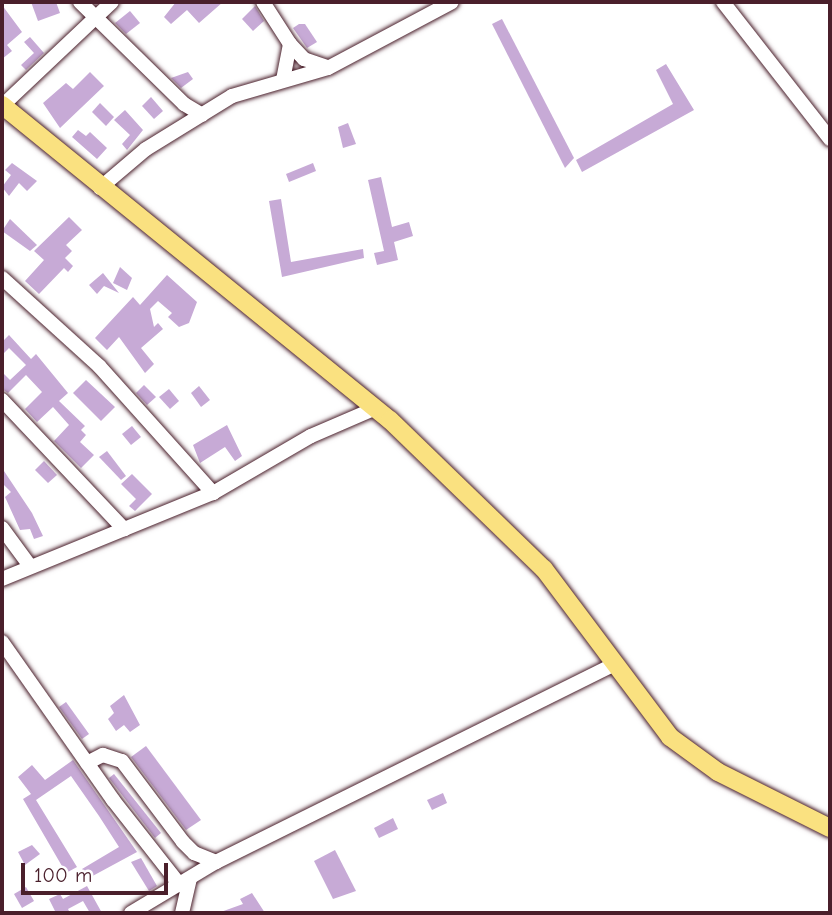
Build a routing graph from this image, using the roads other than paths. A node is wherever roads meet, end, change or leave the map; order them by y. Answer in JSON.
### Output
{"nodes":[{"id":1,"x":80,"y":2,"type":"edge"},
{"id":2,"x":111,"y":2,"type":"edge"},
{"id":3,"x":263,"y":2,"type":"edge"},
{"id":4,"x":452,"y":2,"type":"edge"},
{"id":5,"x":723,"y":2,"type":"edge"},
{"id":6,"x":95,"y":16,"type":"junction"},
{"id":7,"x":290,"y":44,"type":"junction"},
{"id":8,"x":328,"y":68,"type":"junction"},
{"id":9,"x":283,"y":79,"type":"junction"},
{"id":10,"x":2,"y":106,"type":"edge"},
{"id":11,"x":202,"y":115,"type":"junction"},
{"id":12,"x":830,"y":139,"type":"edge"},
{"id":13,"x":100,"y":188,"type":"junction"},
{"id":14,"x":2,"y":278,"type":"edge"},
{"id":15,"x":2,"y":400,"type":"edge"},
{"id":16,"x":376,"y":408,"type":"junction"},
{"id":17,"x":213,"y":493,"type":"junction"},
{"id":18,"x":2,"y":528,"type":"edge"},
{"id":19,"x":124,"y":528,"type":"junction"},
{"id":20,"x":30,"y":566,"type":"junction"},
{"id":21,"x":2,"y":579,"type":"edge"},
{"id":22,"x":2,"y":642,"type":"edge"},
{"id":23,"x":615,"y":664,"type":"junction"},
{"id":24,"x":87,"y":763,"type":"junction"},
{"id":25,"x":830,"y":828,"type":"edge"},
{"id":26,"x":216,"y":862,"type":"junction"},
{"id":27,"x":185,"y":882,"type":"junction"},
{"id":28,"x":131,"y":913,"type":"edge"},
{"id":29,"x":182,"y":913,"type":"edge"}],
"edges":[{"from":1,"to":6,"type":"street"},
{"from":2,"to":6,"type":"street"},
{"from":3,"to":7,"type":"street"},
{"from":4,"to":8,"type":"street"},
{"from":5,"to":12,"type":"street"},
{"from":6,"to":10,"type":"street"},
{"from":6,"to":11,"type":"street"},
{"from":7,"to":8,"type":"street"},
{"from":7,"to":9,"type":"street"},
{"from":8,"to":9,"type":"street"},
{"from":9,"to":11,"type":"street"},
{"from":10,"to":13,"type":"main road"},
{"from":11,"to":13,"type":"street"},
{"from":13,"to":16,"type":"main road"},
{"from":14,"to":17,"type":"street"},
{"from":15,"to":19,"type":"street"},
{"from":16,"to":17,"type":"street"},
{"from":16,"to":23,"type":"main road"},
{"from":17,"to":19,"type":"street"},
{"from":18,"to":20,"type":"street"},
{"from":19,"to":20,"type":"street"},
{"from":20,"to":21,"type":"street"},
{"from":22,"to":24,"type":"street"},
{"from":23,"to":25,"type":"main road"},
{"from":23,"to":26,"type":"street"},
{"from":24,"to":26,"type":"street"},
{"from":24,"to":27,"type":"street"},
{"from":26,"to":27,"type":"street"},
{"from":27,"to":28,"type":"street"},
{"from":27,"to":29,"type":"street"}]}
